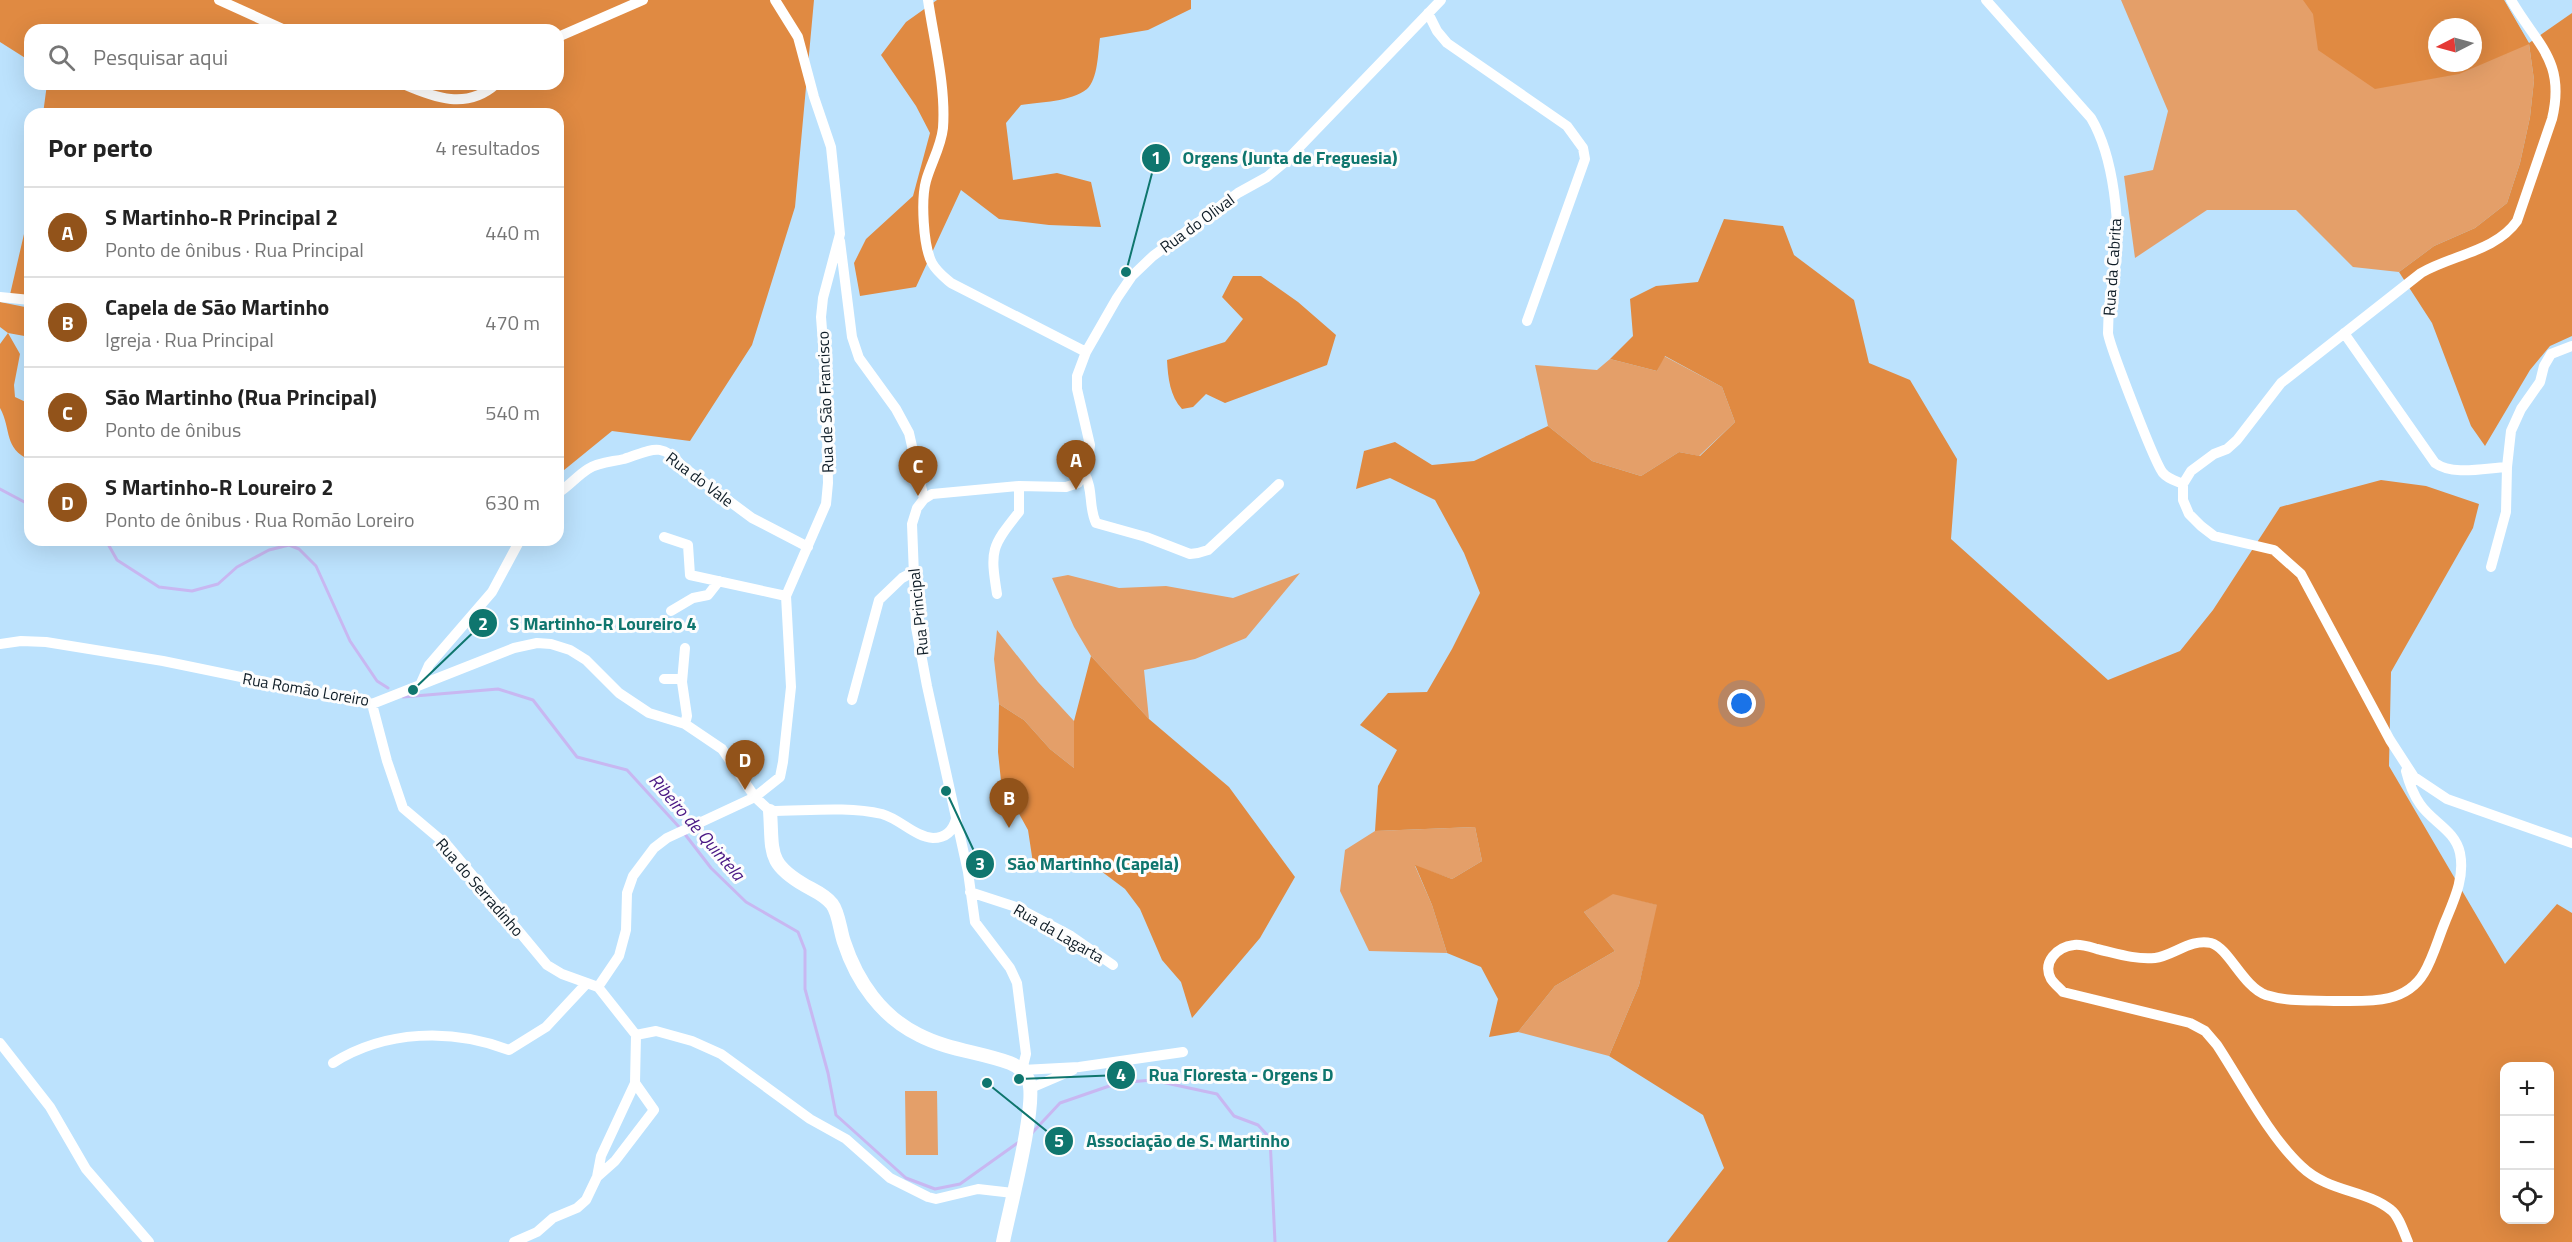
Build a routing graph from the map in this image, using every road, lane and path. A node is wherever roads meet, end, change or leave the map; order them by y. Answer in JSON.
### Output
{"nodes":[{"id":1,"x":219,"y":0,"type":"edge"},
{"id":2,"x":643,"y":0,"type":"edge"},
{"id":3,"x":775,"y":0,"type":"edge"},
{"id":4,"x":928,"y":0,"type":"edge"},
{"id":5,"x":1441,"y":0,"type":"edge"},
{"id":6,"x":1986,"y":0,"type":"edge"},
{"id":7,"x":2511,"y":0,"type":"edge"},
{"id":8,"x":1428,"y":13,"type":"junction"},
{"id":9,"x":272,"y":24,"type":"edge"},
{"id":10,"x":564,"y":34,"type":"edge"},
{"id":11,"x":418,"y":90,"type":"edge"},
{"id":12,"x":487,"y":90,"type":"edge"},
{"id":13,"x":840,"y":234,"type":"junction"},
{"id":14,"x":0,"y":297,"type":"edge"},
{"id":15,"x":24,"y":299,"type":"edge"},
{"id":16,"x":1527,"y":321,"type":"dead end"},
{"id":17,"x":2344,"y":333,"type":"junction"},
{"id":18,"x":2572,"y":346,"type":"edge"},
{"id":19,"x":1086,"y":352,"type":"junction"},
{"id":20,"x":2506,"y":467,"type":"junction"},
{"id":21,"x":1084,"y":472,"type":"junction"},
{"id":22,"x":1280,"y":484,"type":"dead end"},
{"id":23,"x":2183,"y":484,"type":"junction"},
{"id":24,"x":1019,"y":486,"type":"junction"},
{"id":25,"x":564,"y":489,"type":"edge"},
{"id":26,"x":924,"y":499,"type":"junction"},
{"id":27,"x":664,"y":537,"type":"dead end"},
{"id":28,"x":517,"y":546,"type":"edge"},
{"id":29,"x":808,"y":547,"type":"junction"},
{"id":30,"x":2491,"y":567,"type":"dead end"},
{"id":31,"x":913,"y":572,"type":"junction"},
{"id":32,"x":719,"y":581,"type":"junction"},
{"id":33,"x":997,"y":594,"type":"dead end"},
{"id":34,"x":786,"y":596,"type":"junction"},
{"id":35,"x":671,"y":611,"type":"dead end"},
{"id":36,"x":0,"y":644,"type":"edge"},
{"id":37,"x":684,"y":648,"type":"dead end"},
{"id":38,"x":664,"y":679,"type":"dead end"},
{"id":39,"x":682,"y":679,"type":"junction"},
{"id":40,"x":421,"y":683,"type":"junction"},
{"id":41,"x":852,"y":700,"type":"dead end"},
{"id":42,"x":372,"y":704,"type":"junction"},
{"id":43,"x":685,"y":724,"type":"junction"},
{"id":44,"x":2404,"y":765,"type":"junction"},
{"id":45,"x":755,"y":797,"type":"junction"},
{"id":46,"x":770,"y":810,"type":"junction"},
{"id":47,"x":956,"y":818,"type":"junction"},
{"id":48,"x":2572,"y":843,"type":"edge"},
{"id":49,"x":970,"y":892,"type":"junction"},
{"id":50,"x":1113,"y":965,"type":"dead end"},
{"id":51,"x":587,"y":983,"type":"junction"},
{"id":52,"x":598,"y":987,"type":"junction"},
{"id":53,"x":636,"y":1035,"type":"junction"},
{"id":54,"x":0,"y":1043,"type":"edge"},
{"id":55,"x":1183,"y":1052,"type":"dead end"},
{"id":56,"x":333,"y":1063,"type":"dead end"},
{"id":57,"x":1079,"y":1067,"type":"junction"},
{"id":58,"x":1022,"y":1070,"type":"junction"},
{"id":59,"x":635,"y":1083,"type":"junction"},
{"id":60,"x":1031,"y":1088,"type":"junction"},
{"id":61,"x":597,"y":1177,"type":"junction"},
{"id":62,"x":1012,"y":1193,"type":"junction"},
{"id":63,"x":539,"y":1237,"type":"edge"},
{"id":64,"x":149,"y":1242,"type":"edge"},
{"id":65,"x":514,"y":1242,"type":"edge"},
{"id":66,"x":1003,"y":1242,"type":"edge"},
{"id":67,"x":2408,"y":1242,"type":"edge"}],
"edges":[{"from":1,"to":9,"type":"street"},
{"from":2,"to":10,"type":"street"},
{"from":3,"to":13,"type":"street","name":"Rua de São Francisco"},
{"from":4,"to":19,"type":"street"},
{"from":5,"to":8,"type":"street","name":"Rua do Olival"},
{"from":6,"to":23,"type":"street","name":"Rua da Cabrita"},
{"from":7,"to":17,"type":"street"},
{"from":8,"to":16,"type":"street"},
{"from":8,"to":19,"type":"street","name":"Rua do Olival"},
{"from":11,"to":12,"type":"street"},
{"from":13,"to":26,"type":"street"},
{"from":13,"to":29,"type":"street","name":"Rua de São Francisco"},
{"from":14,"to":15,"type":"street"},
{"from":17,"to":20,"type":"street"},
{"from":17,"to":23,"type":"street"},
{"from":18,"to":20,"type":"street"},
{"from":19,"to":21,"type":"street","name":"Rua do Olival"},
{"from":20,"to":30,"type":"street"},
{"from":21,"to":22,"type":"street"},
{"from":21,"to":24,"type":"street"},
{"from":23,"to":44,"type":"street"},
{"from":24,"to":26,"type":"street"},
{"from":24,"to":33,"type":"street"},
{"from":25,"to":29,"type":"street","name":"Rua do Vale"},
{"from":26,"to":31,"type":"street","name":"Rua Principal"},
{"from":27,"to":32,"type":"street"},
{"from":28,"to":40,"type":"street"},
{"from":29,"to":34,"type":"street","name":"Rua de São Francisco"},
{"from":31,"to":41,"type":"street"},
{"from":31,"to":47,"type":"street","name":"Rua Principal"},
{"from":32,"to":34,"type":"street"},
{"from":32,"to":35,"type":"street"},
{"from":34,"to":45,"type":"street","name":"Rua de São Francisco"},
{"from":36,"to":42,"type":"street","name":"Rua Romão Loreiro"},
{"from":37,"to":39,"type":"street"},
{"from":38,"to":39,"type":"street"},
{"from":39,"to":43,"type":"street"},
{"from":40,"to":42,"type":"street","name":"Rua Romão Loreiro"},
{"from":40,"to":43,"type":"street","name":"Rua Romão Loreiro"},
{"from":42,"to":51,"type":"street","name":"Rua do Serradinho"},
{"from":43,"to":45,"type":"street","name":"Rua Romão Loreiro"},
{"from":44,"to":48,"type":"street"},
{"from":44,"to":67,"type":"street"},
{"from":45,"to":46,"type":"street","name":"Rua Romão Loreiro"},
{"from":45,"to":52,"type":"street"},
{"from":46,"to":47,"type":"street"},
{"from":46,"to":58,"type":"street"},
{"from":47,"to":49,"type":"street","name":"Rua Principal"},
{"from":49,"to":50,"type":"street","name":"Rua da Lagarta"},
{"from":49,"to":58,"type":"street","name":"Rua Principal"},
{"from":51,"to":52,"type":"street","name":"Rua do Serradinho"},
{"from":51,"to":56,"type":"street"},
{"from":52,"to":53,"type":"street"},
{"from":53,"to":59,"type":"street"},
{"from":53,"to":62,"type":"street"},
{"from":54,"to":64,"type":"street"},
{"from":55,"to":57,"type":"street"},
{"from":57,"to":58,"type":"street"},
{"from":57,"to":60,"type":"street"},
{"from":58,"to":60,"type":"street"},
{"from":59,"to":61,"type":"street"},
{"from":59,"to":61,"type":"street"},
{"from":60,"to":62,"type":"street"},
{"from":61,"to":63,"type":"street"},
{"from":62,"to":66,"type":"street"},
{"from":63,"to":65,"type":"street"}]}
